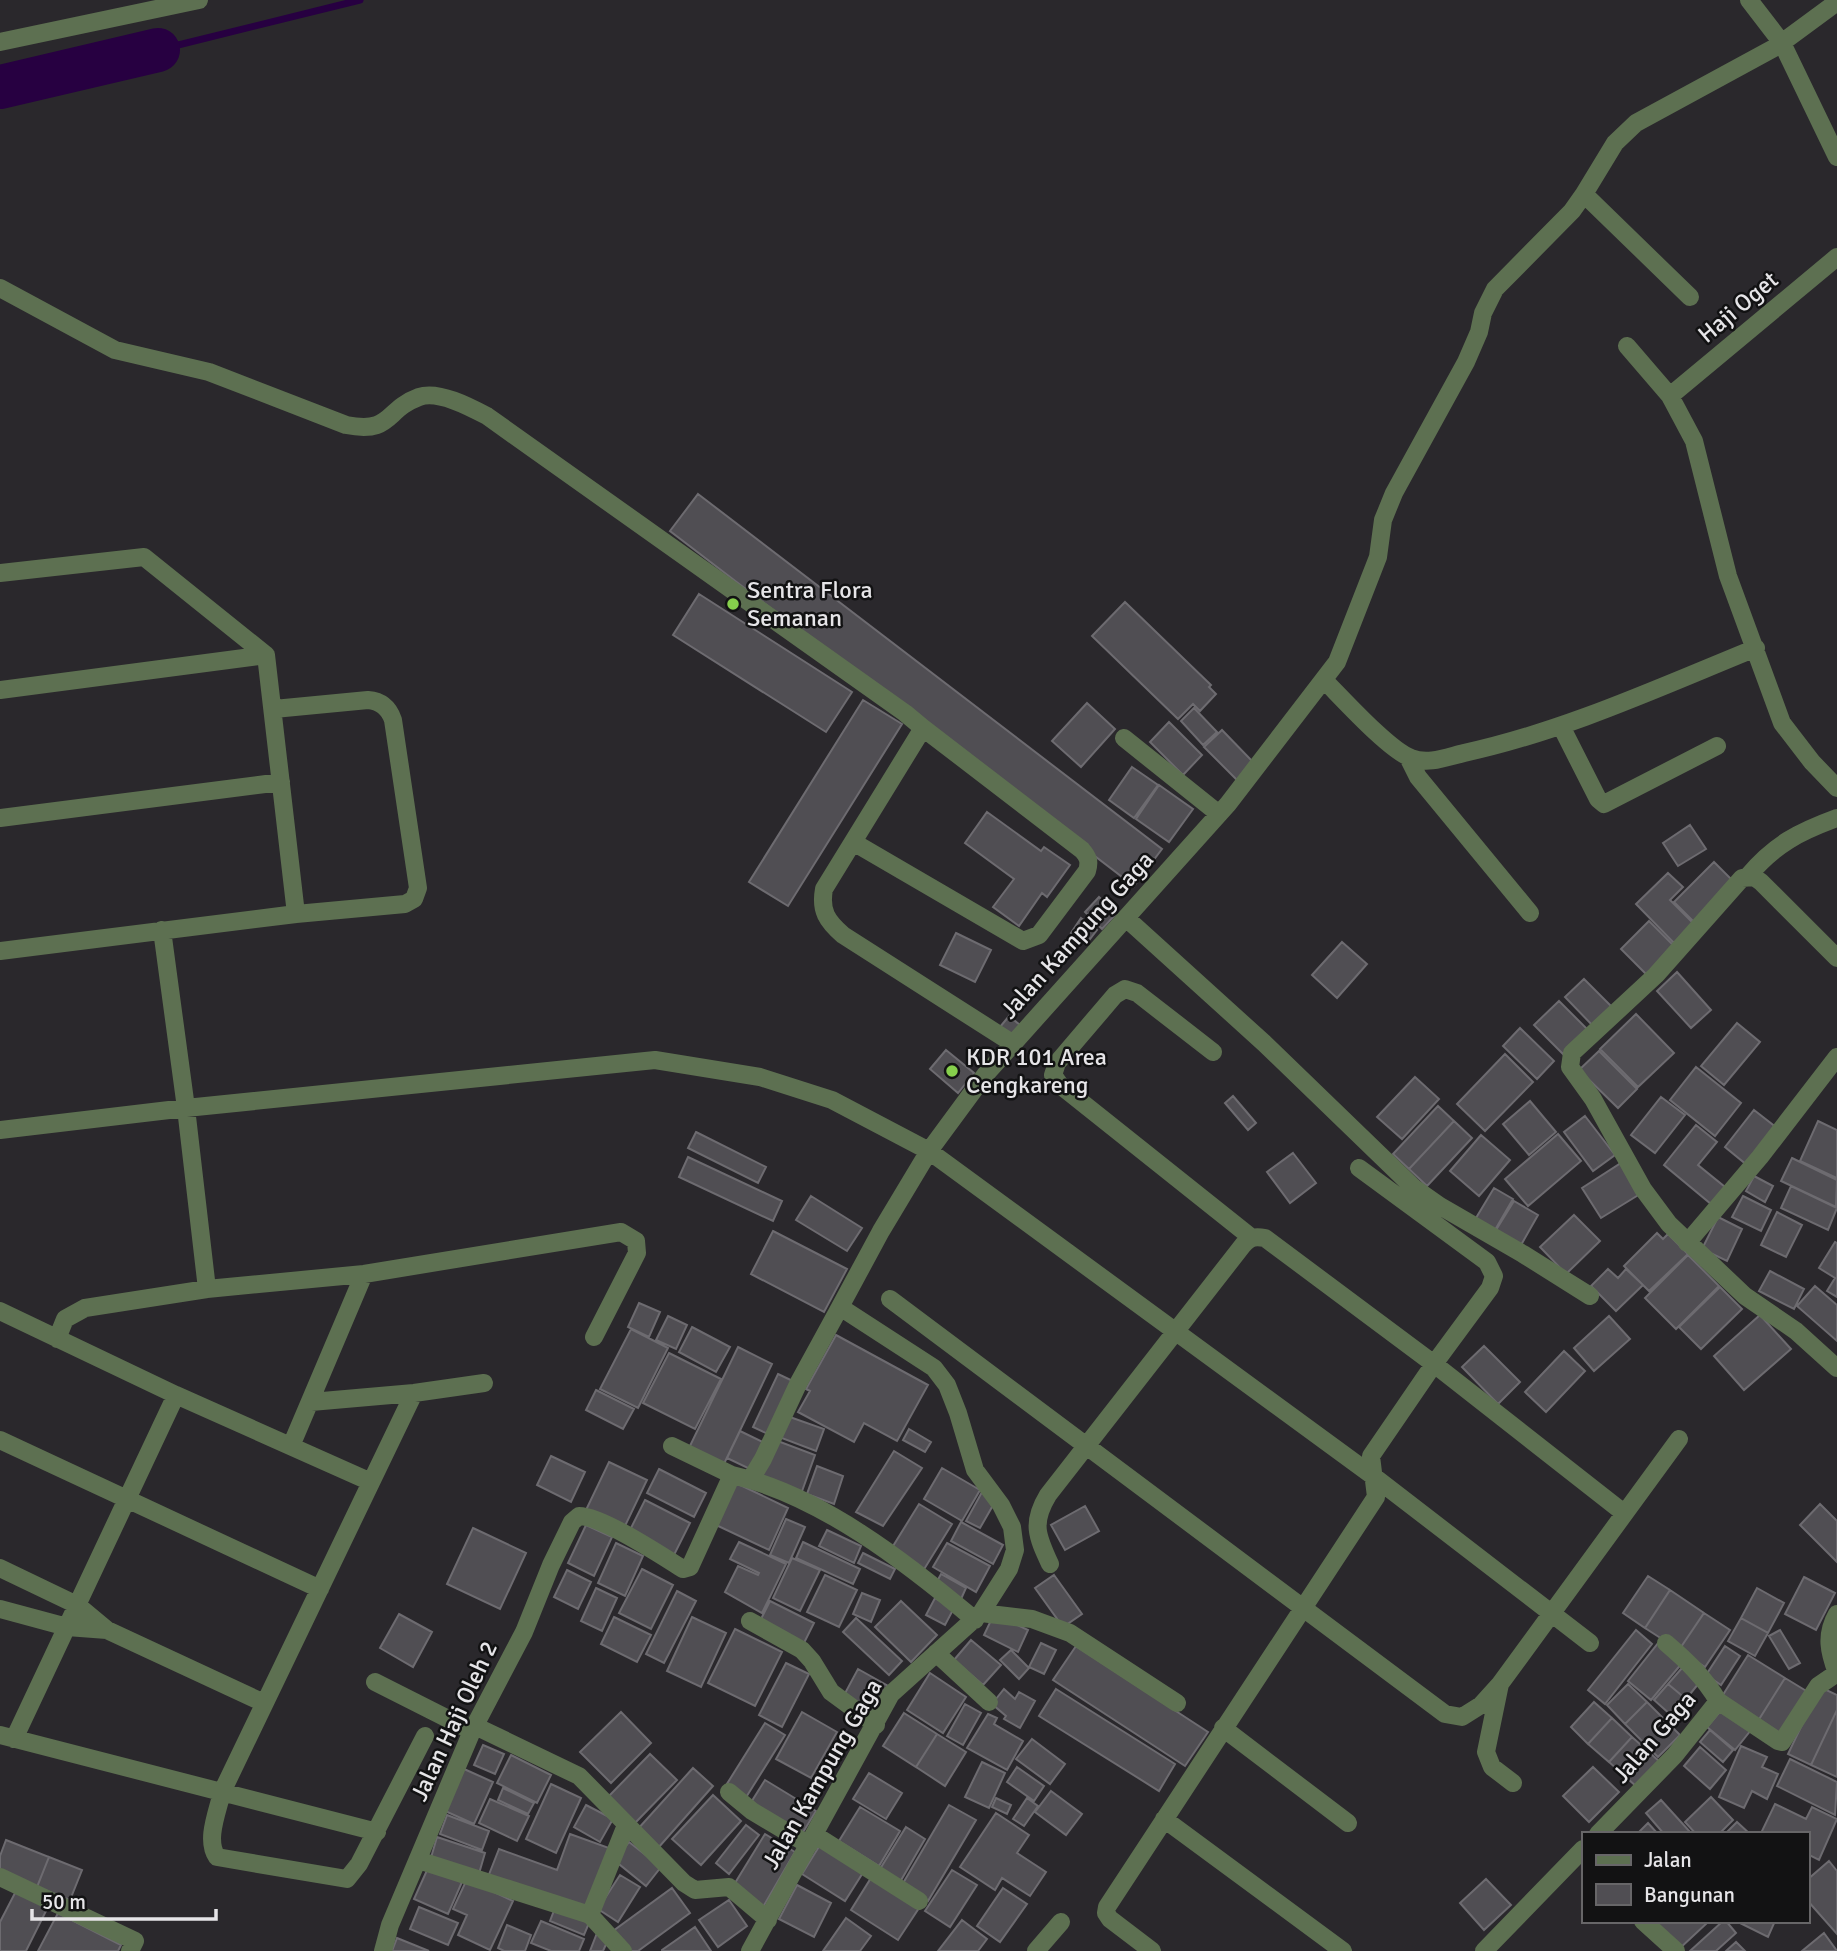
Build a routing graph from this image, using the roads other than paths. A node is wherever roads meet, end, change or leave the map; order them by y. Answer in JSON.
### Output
{"nodes":[{"id":1,"x":199,"y":0,"type":"edge"},
{"id":2,"x":1749,"y":0,"type":"edge"},
{"id":3,"x":1837,"y":2,"type":"edge"},
{"id":4,"x":0,"y":42,"type":"edge"},
{"id":5,"x":1782,"y":43,"type":"junction"},
{"id":6,"x":1837,"y":157,"type":"edge"},
{"id":7,"x":1584,"y":194,"type":"junction"},
{"id":8,"x":1837,"y":257,"type":"edge"},
{"id":9,"x":0,"y":288,"type":"edge"},
{"id":10,"x":1690,"y":297,"type":"dead end"},
{"id":11,"x":1627,"y":346,"type":"dead end"},
{"id":12,"x":1670,"y":396,"type":"junction"},
{"id":13,"x":0,"y":573,"type":"edge"},
{"id":14,"x":1756,"y":648,"type":"junction"},
{"id":15,"x":267,"y":655,"type":"junction"},
{"id":16,"x":1324,"y":680,"type":"junction"},
{"id":17,"x":0,"y":690,"type":"edge"},
{"id":18,"x":274,"y":709,"type":"junction"},
{"id":19,"x":1561,"y":726,"type":"junction"},
{"id":20,"x":923,"y":729,"type":"junction"},
{"id":21,"x":1124,"y":737,"type":"dead end"},
{"id":22,"x":1717,"y":746,"type":"dead end"},
{"id":23,"x":1408,"y":757,"type":"junction"},
{"id":24,"x":281,"y":782,"type":"junction"},
{"id":25,"x":1837,"y":788,"type":"edge"},
{"id":26,"x":1219,"y":814,"type":"junction"},
{"id":27,"x":0,"y":818,"type":"edge"},
{"id":28,"x":1837,"y":818,"type":"edge"},
{"id":29,"x":853,"y":842,"type":"junction"},
{"id":30,"x":1748,"y":876,"type":"junction"},
{"id":31,"x":1530,"y":913,"type":"dead end"},
{"id":32,"x":296,"y":914,"type":"junction"},
{"id":33,"x":1126,"y":918,"type":"junction"},
{"id":34,"x":162,"y":930,"type":"junction"},
{"id":35,"x":0,"y":951,"type":"edge"},
{"id":36,"x":1837,"y":958,"type":"edge"},
{"id":37,"x":1012,"y":1043,"type":"junction"},
{"id":38,"x":1213,"y":1052,"type":"dead end"},
{"id":39,"x":1837,"y":1057,"type":"edge"},
{"id":40,"x":186,"y":1108,"type":"junction"},
{"id":41,"x":0,"y":1130,"type":"edge"},
{"id":42,"x":929,"y":1151,"type":"junction"},
{"id":43,"x":1359,"y":1168,"type":"dead end"},
{"id":44,"x":1252,"y":1238,"type":"junction"},
{"id":45,"x":1687,"y":1243,"type":"junction"},
{"id":46,"x":364,"y":1274,"type":"junction"},
{"id":47,"x":206,"y":1289,"type":"junction"},
{"id":48,"x":1590,"y":1296,"type":"dead end"},
{"id":49,"x":890,"y":1300,"type":"dead end"},
{"id":50,"x":840,"y":1307,"type":"junction"},
{"id":51,"x":0,"y":1311,"type":"edge"},
{"id":52,"x":1175,"y":1332,"type":"junction"},
{"id":53,"x":594,"y":1337,"type":"dead end"},
{"id":54,"x":57,"y":1339,"type":"junction"},
{"id":55,"x":1434,"y":1364,"type":"junction"},
{"id":56,"x":1837,"y":1368,"type":"edge"},
{"id":57,"x":484,"y":1383,"type":"dead end"},
{"id":58,"x":414,"y":1393,"type":"junction"},
{"id":59,"x":176,"y":1395,"type":"junction"},
{"id":60,"x":311,"y":1402,"type":"junction"},
{"id":61,"x":1679,"y":1439,"type":"dead end"},
{"id":62,"x":0,"y":1440,"type":"edge"},
{"id":63,"x":672,"y":1446,"type":"dead end"},
{"id":64,"x":1086,"y":1446,"type":"junction"},
{"id":65,"x":291,"y":1447,"type":"junction"},
{"id":66,"x":732,"y":1475,"type":"junction"},
{"id":67,"x":1373,"y":1476,"type":"junction"},
{"id":68,"x":751,"y":1479,"type":"junction"},
{"id":69,"x":371,"y":1482,"type":"junction"},
{"id":70,"x":127,"y":1500,"type":"junction"},
{"id":71,"x":1624,"y":1513,"type":"junction"},
{"id":72,"x":1051,"y":1564,"type":"dead end"},
{"id":73,"x":0,"y":1568,"type":"edge"},
{"id":74,"x":320,"y":1589,"type":"junction"},
{"id":75,"x":77,"y":1605,"type":"junction"},
{"id":76,"x":1303,"y":1608,"type":"junction"},
{"id":77,"x":0,"y":1609,"type":"edge"},
{"id":78,"x":1837,"y":1614,"type":"edge"},
{"id":79,"x":1552,"y":1615,"type":"junction"},
{"id":80,"x":978,"y":1616,"type":"junction"},
{"id":81,"x":750,"y":1621,"type":"dead end"},
{"id":82,"x":67,"y":1627,"type":"junction"},
{"id":83,"x":107,"y":1630,"type":"junction"},
{"id":84,"x":1590,"y":1643,"type":"dead end"},
{"id":85,"x":1666,"y":1643,"type":"dead end"},
{"id":86,"x":936,"y":1653,"type":"junction"},
{"id":87,"x":1837,"y":1673,"type":"edge"},
{"id":88,"x":375,"y":1682,"type":"dead end"},
{"id":89,"x":1500,"y":1684,"type":"junction"},
{"id":90,"x":1718,"y":1701,"type":"junction"},
{"id":91,"x":989,"y":1702,"type":"dead end"},
{"id":92,"x":264,"y":1703,"type":"junction"},
{"id":93,"x":1177,"y":1703,"type":"dead end"},
{"id":94,"x":876,"y":1725,"type":"junction"},
{"id":95,"x":1223,"y":1728,"type":"junction"},
{"id":96,"x":474,"y":1729,"type":"junction"},
{"id":97,"x":7,"y":1737,"type":"edge"},
{"id":98,"x":425,"y":1737,"type":"dead end"},
{"id":99,"x":1513,"y":1783,"type":"dead end"},
{"id":100,"x":222,"y":1792,"type":"junction"},
{"id":101,"x":729,"y":1792,"type":"dead end"},
{"id":102,"x":1164,"y":1819,"type":"junction"},
{"id":103,"x":1348,"y":1823,"type":"dead end"},
{"id":104,"x":626,"y":1825,"type":"junction"},
{"id":105,"x":377,"y":1832,"type":"junction"},
{"id":106,"x":1600,"y":1832,"type":"edge"},
{"id":107,"x":812,"y":1840,"type":"junction"},
{"id":108,"x":1580,"y":1858,"type":"edge"},
{"id":109,"x":418,"y":1860,"type":"junction"},
{"id":110,"x":0,"y":1877,"type":"edge"},
{"id":111,"x":919,"y":1901,"type":"dead end"},
{"id":112,"x":590,"y":1915,"type":"junction"},
{"id":113,"x":768,"y":1920,"type":"junction"},
{"id":114,"x":1061,"y":1922,"type":"dead end"},
{"id":115,"x":1645,"y":1923,"type":"edge"},
{"id":116,"x":133,"y":1946,"type":"edge"},
{"id":117,"x":758,"y":1949,"type":"edge"},
{"id":118,"x":383,"y":1951,"type":"edge"},
{"id":119,"x":623,"y":1951,"type":"edge"},
{"id":120,"x":1036,"y":1951,"type":"edge"},
{"id":121,"x":1152,"y":1951,"type":"edge"},
{"id":122,"x":1343,"y":1951,"type":"edge"},
{"id":123,"x":1484,"y":1951,"type":"edge"},
{"id":124,"x":1676,"y":1951,"type":"edge"}],
"edges":[{"from":1,"to":4,"type":"street"},
{"from":2,"to":5,"type":"street"},
{"from":3,"to":5,"type":"street","name":"Jalan Kampung Gaga"},
{"from":5,"to":6,"type":"street"},
{"from":5,"to":7,"type":"street","name":"Jalan Kampung Gaga"},
{"from":7,"to":10,"type":"street"},
{"from":7,"to":16,"type":"street","name":"Jalan Kampung Gaga"},
{"from":8,"to":12,"type":"street","name":"Haji Oget"},
{"from":9,"to":20,"type":"street"},
{"from":11,"to":12,"type":"street"},
{"from":12,"to":14,"type":"street"},
{"from":13,"to":15,"type":"street"},
{"from":14,"to":19,"type":"street"},
{"from":14,"to":25,"type":"street"},
{"from":15,"to":17,"type":"street"},
{"from":15,"to":18,"type":"street"},
{"from":16,"to":23,"type":"street"},
{"from":16,"to":26,"type":"street","name":"Jalan Kampung Gaga"},
{"from":18,"to":24,"type":"street"},
{"from":18,"to":32,"type":"street"},
{"from":19,"to":22,"type":"street"},
{"from":19,"to":23,"type":"street"},
{"from":20,"to":29,"type":"street"},
{"from":20,"to":29,"type":"street"},
{"from":21,"to":26,"type":"street"},
{"from":23,"to":31,"type":"street"},
{"from":24,"to":27,"type":"street"},
{"from":24,"to":32,"type":"street"},
{"from":26,"to":33,"type":"street","name":"Jalan Kampung Gaga"},
{"from":28,"to":30,"type":"street"},
{"from":29,"to":37,"type":"street"},
{"from":30,"to":36,"type":"street"},
{"from":30,"to":45,"type":"street"},
{"from":32,"to":34,"type":"street"},
{"from":33,"to":37,"type":"street","name":"Jalan Kampung Gaga"},
{"from":33,"to":48,"type":"street"},
{"from":34,"to":35,"type":"street"},
{"from":34,"to":40,"type":"street"},
{"from":37,"to":42,"type":"street","name":"Jalan Kampung Gaga"},
{"from":38,"to":44,"type":"street"},
{"from":39,"to":45,"type":"street"},
{"from":40,"to":41,"type":"street"},
{"from":40,"to":42,"type":"street"},
{"from":40,"to":47,"type":"street"},
{"from":42,"to":50,"type":"street","name":"Jalan Kampung Gaga"},
{"from":42,"to":52,"type":"street"},
{"from":43,"to":55,"type":"street"},
{"from":44,"to":52,"type":"street"},
{"from":44,"to":55,"type":"street"},
{"from":45,"to":56,"type":"street"},
{"from":46,"to":47,"type":"street"},
{"from":46,"to":53,"type":"street"},
{"from":46,"to":60,"type":"street"},
{"from":47,"to":54,"type":"street"},
{"from":49,"to":64,"type":"street"},
{"from":50,"to":68,"type":"street"},
{"from":50,"to":80,"type":"street","name":"Jalan Kampung Gaga"},
{"from":51,"to":54,"type":"street"},
{"from":52,"to":64,"type":"street"},
{"from":52,"to":67,"type":"street"},
{"from":54,"to":59,"type":"street"},
{"from":55,"to":67,"type":"street"},
{"from":55,"to":71,"type":"street"},
{"from":57,"to":58,"type":"street"},
{"from":58,"to":60,"type":"street"},
{"from":58,"to":69,"type":"street"},
{"from":59,"to":65,"type":"street"},
{"from":59,"to":70,"type":"street"},
{"from":60,"to":65,"type":"street"},
{"from":61,"to":71,"type":"street"},
{"from":62,"to":70,"type":"street"},
{"from":63,"to":66,"type":"street"},
{"from":64,"to":72,"type":"street"},
{"from":64,"to":76,"type":"street"},
{"from":65,"to":69,"type":"street"},
{"from":66,"to":68,"type":"street"},
{"from":66,"to":96,"type":"street","name":"Jalan Haji Oleh 2"},
{"from":67,"to":76,"type":"street"},
{"from":67,"to":79,"type":"street"},
{"from":68,"to":80,"type":"street"},
{"from":69,"to":74,"type":"street"},
{"from":70,"to":74,"type":"street"},
{"from":70,"to":75,"type":"street"},
{"from":71,"to":79,"type":"street"},
{"from":73,"to":75,"type":"street"},
{"from":74,"to":92,"type":"street"},
{"from":75,"to":82,"type":"street"},
{"from":75,"to":83,"type":"street"},
{"from":76,"to":89,"type":"street"},
{"from":76,"to":95,"type":"street"},
{"from":77,"to":82,"type":"street"},
{"from":78,"to":87,"type":"street"},
{"from":79,"to":84,"type":"street"},
{"from":79,"to":89,"type":"street"},
{"from":80,"to":86,"type":"street","name":"Jalan Kampung Gaga"},
{"from":80,"to":93,"type":"street"},
{"from":81,"to":94,"type":"street"},
{"from":82,"to":83,"type":"street"},
{"from":82,"to":97,"type":"street"},
{"from":83,"to":92,"type":"street"},
{"from":85,"to":90,"type":"street"},
{"from":86,"to":91,"type":"street"},
{"from":86,"to":94,"type":"street","name":"Jalan Kampung Gaga"},
{"from":87,"to":90,"type":"street","name":"Jalan Gaga"},
{"from":88,"to":96,"type":"street"},
{"from":89,"to":99,"type":"street"},
{"from":90,"to":106,"type":"street","name":"Jalan Gaga"},
{"from":92,"to":100,"type":"street"},
{"from":94,"to":107,"type":"street","name":"Jalan Kampung Gaga"},
{"from":95,"to":102,"type":"street"},
{"from":95,"to":103,"type":"street"},
{"from":96,"to":104,"type":"street"},
{"from":96,"to":109,"type":"street","name":"Jalan Haji Oleh 2"},
{"from":97,"to":100,"type":"street"},
{"from":98,"to":105,"type":"street"},
{"from":100,"to":105,"type":"street"},
{"from":100,"to":105,"type":"street"},
{"from":101,"to":107,"type":"street"},
{"from":102,"to":121,"type":"street"},
{"from":102,"to":122,"type":"street"},
{"from":104,"to":112,"type":"street"},
{"from":104,"to":113,"type":"street"},
{"from":107,"to":111,"type":"street"},
{"from":107,"to":113,"type":"street","name":"Jalan Kampung Gaga"},
{"from":108,"to":123,"type":"street"},
{"from":109,"to":112,"type":"street"},
{"from":109,"to":118,"type":"street","name":"Jalan Haji Oleh 2"},
{"from":110,"to":116,"type":"street"},
{"from":112,"to":119,"type":"street"},
{"from":113,"to":117,"type":"street","name":"Jalan Kampung Gaga"},
{"from":114,"to":120,"type":"street"},
{"from":115,"to":124,"type":"street"}]}
